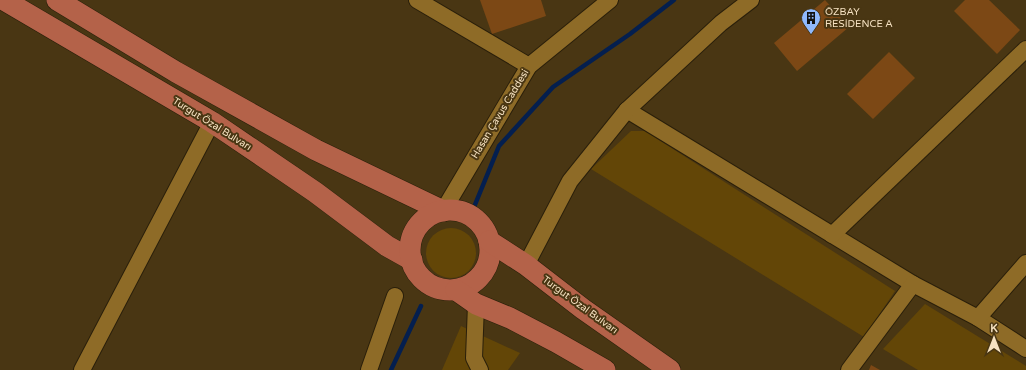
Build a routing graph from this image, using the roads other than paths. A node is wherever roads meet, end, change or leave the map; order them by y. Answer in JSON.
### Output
{"nodes":[{"id":1,"x":4,"y":0,"type":"edge"},
{"id":2,"x":57,"y":0,"type":"edge"},
{"id":3,"x":417,"y":0,"type":"edge"},
{"id":4,"x":610,"y":0,"type":"edge"},
{"id":5,"x":751,"y":0,"type":"edge"},
{"id":6,"x":1026,"y":49,"type":"edge"},
{"id":7,"x":529,"y":66,"type":"junction"},
{"id":8,"x":627,"y":110,"type":"junction"},
{"id":9,"x":212,"y":122,"type":"junction"},
{"id":10,"x":443,"y":211,"type":"junction"},
{"id":11,"x":832,"y":235,"type":"junction"},
{"id":12,"x":489,"y":241,"type":"junction"},
{"id":13,"x":412,"y":260,"type":"junction"},
{"id":14,"x":1026,"y":263,"type":"edge"},
{"id":15,"x":526,"y":265,"type":"junction"},
{"id":16,"x":913,"y":284,"type":"junction"},
{"id":17,"x":456,"y":290,"type":"junction"},
{"id":18,"x":395,"y":296,"type":"dead end"},
{"id":19,"x":476,"y":304,"type":"junction"},
{"id":20,"x":978,"y":318,"type":"junction"},
{"id":21,"x":1026,"y":349,"type":"edge"},
{"id":22,"x":82,"y":370,"type":"edge"},
{"id":23,"x":369,"y":370,"type":"edge"},
{"id":24,"x":480,"y":370,"type":"edge"},
{"id":25,"x":605,"y":370,"type":"edge"},
{"id":26,"x":670,"y":370,"type":"edge"},
{"id":27,"x":850,"y":370,"type":"edge"}],
"edges":[{"from":1,"to":9,"type":"main road","name":"Turgut Özal Bulvarı"},
{"from":2,"to":10,"type":"main road","name":"Turgut Özal Bulvarı"},
{"from":3,"to":7,"type":"street"},
{"from":4,"to":7,"type":"street","name":"Hasan Çavus Caddesi"},
{"from":5,"to":8,"type":"street"},
{"from":6,"to":11,"type":"street"},
{"from":7,"to":10,"type":"street","name":"Hasan Çavus Caddesi"},
{"from":8,"to":11,"type":"street"},
{"from":8,"to":15,"type":"street"},
{"from":9,"to":13,"type":"main road","name":"Turgut Özal Bulvarı"},
{"from":9,"to":22,"type":"street"},
{"from":10,"to":12,"type":"main road","name":"Turgut Özal Bulvarı"},
{"from":10,"to":13,"type":"main road"},
{"from":11,"to":16,"type":"street"},
{"from":12,"to":15,"type":"main road","name":"Turgut Özal Bulvarı"},
{"from":12,"to":17,"type":"main road","name":"Turgut Özal Bulvarı"},
{"from":13,"to":17,"type":"main road"},
{"from":14,"to":20,"type":"street"},
{"from":15,"to":26,"type":"main road","name":"Turgut Özal Bulvarı"},
{"from":16,"to":20,"type":"street"},
{"from":16,"to":27,"type":"street"},
{"from":17,"to":19,"type":"main road"},
{"from":18,"to":23,"type":"street"},
{"from":19,"to":24,"type":"street"},
{"from":19,"to":25,"type":"main road"},
{"from":20,"to":21,"type":"street"}]}
